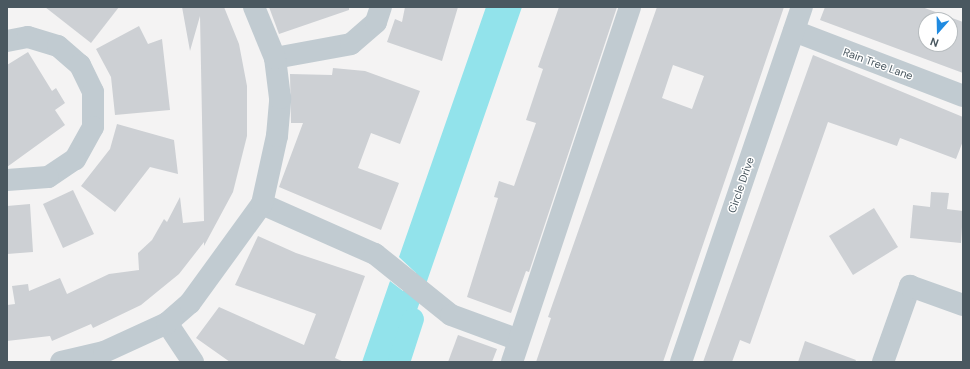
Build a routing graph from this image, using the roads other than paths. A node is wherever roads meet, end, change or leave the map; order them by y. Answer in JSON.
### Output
{"nodes":[{"id":1,"x":254,"y":7,"type":"edge"},
{"id":2,"x":381,"y":7,"type":"edge"},
{"id":3,"x":630,"y":7,"type":"edge"},
{"id":4,"x":802,"y":7,"type":"edge"},
{"id":5,"x":794,"y":31,"type":"junction"},
{"id":6,"x":7,"y":41,"type":"edge"},
{"id":7,"x":275,"y":58,"type":"junction"},
{"id":8,"x":963,"y":96,"type":"edge"},
{"id":9,"x":7,"y":180,"type":"edge"},
{"id":10,"x":262,"y":204,"type":"junction"},
{"id":11,"x":963,"y":305,"type":"edge"},
{"id":12,"x":167,"y":323,"type":"junction"},
{"id":13,"x":519,"y":340,"type":"junction"},
{"id":14,"x":61,"y":362,"type":"edge"},
{"id":15,"x":193,"y":362,"type":"edge"},
{"id":16,"x":512,"y":362,"type":"edge"},
{"id":17,"x":681,"y":362,"type":"edge"},
{"id":18,"x":883,"y":362,"type":"edge"}],
"edges":[{"from":1,"to":7,"type":"street"},
{"from":2,"to":7,"type":"street"},
{"from":3,"to":13,"type":"street"},
{"from":4,"to":5,"type":"street","name":"Circle Drive"},
{"from":5,"to":8,"type":"street","name":"Rain Tree Lane"},
{"from":5,"to":17,"type":"street","name":"Circle Drive"},
{"from":6,"to":9,"type":"street"},
{"from":7,"to":10,"type":"street"},
{"from":10,"to":12,"type":"street"},
{"from":10,"to":13,"type":"street"},
{"from":11,"to":18,"type":"street"},
{"from":12,"to":14,"type":"street"},
{"from":12,"to":15,"type":"street"},
{"from":13,"to":16,"type":"street"}]}
